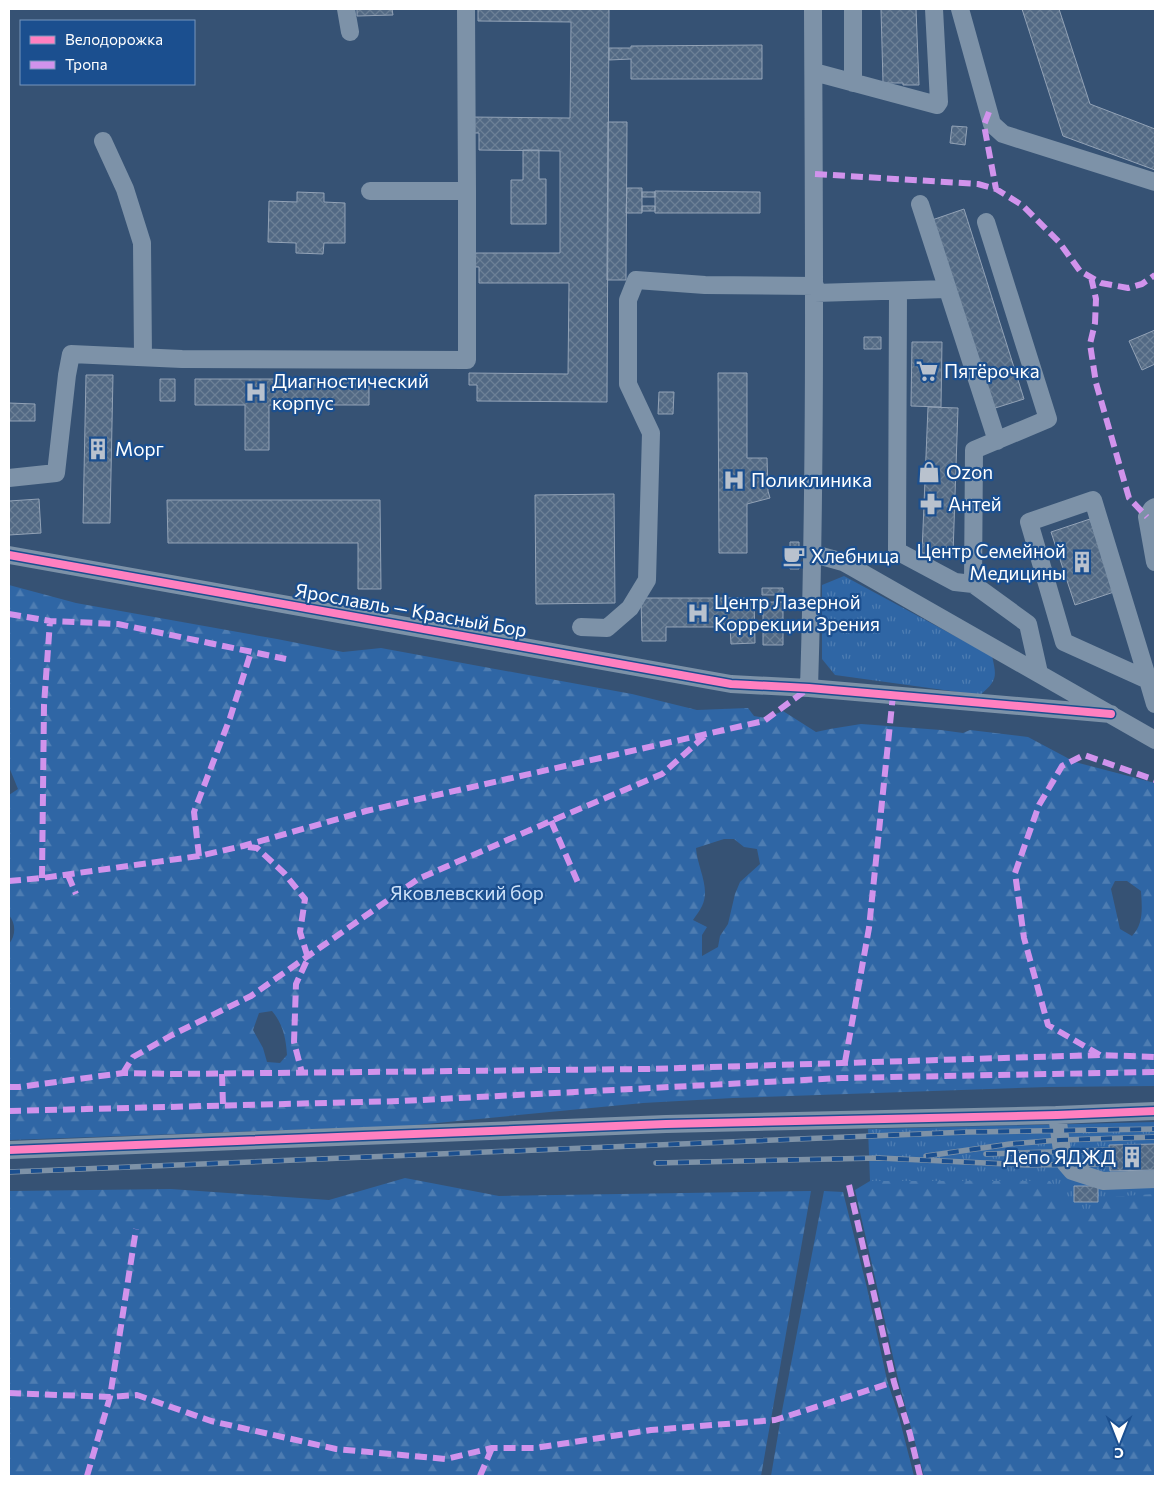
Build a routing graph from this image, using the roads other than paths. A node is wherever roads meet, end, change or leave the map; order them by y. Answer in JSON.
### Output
{"nodes":[{"id":1,"x":346,"y":9,"type":"edge"},
{"id":2,"x":466,"y":9,"type":"edge"},
{"id":3,"x":813,"y":9,"type":"edge"},
{"id":4,"x":852,"y":9,"type":"edge"},
{"id":5,"x":934,"y":9,"type":"edge"},
{"id":6,"x":960,"y":9,"type":"edge"},
{"id":7,"x":350,"y":32,"type":"dead end"},
{"id":8,"x":814,"y":72,"type":"junction"},
{"id":9,"x":853,"y":83,"type":"junction"},
{"id":10,"x":103,"y":141,"type":"dead end"},
{"id":11,"x":1155,"y":182,"type":"edge"},
{"id":12,"x":370,"y":191,"type":"dead end"},
{"id":13,"x":466,"y":191,"type":"junction"},
{"id":14,"x":920,"y":204,"type":"dead end"},
{"id":15,"x":986,"y":222,"type":"dead end"},
{"id":16,"x":947,"y":289,"type":"junction"},
{"id":17,"x":815,"y":290,"type":"junction"},
{"id":18,"x":898,"y":291,"type":"junction"},
{"id":19,"x":143,"y":358,"type":"junction"},
{"id":20,"x":997,"y":441,"type":"junction"},
{"id":21,"x":9,"y":478,"type":"edge"},
{"id":22,"x":1155,"y":507,"type":"edge"},
{"id":23,"x":814,"y":554,"type":"junction"},
{"id":24,"x":9,"y":555,"type":"edge"},
{"id":25,"x":1155,"y":562,"type":"edge"},
{"id":26,"x":973,"y":584,"type":"junction"},
{"id":27,"x":581,"y":627,"type":"dead end"},
{"id":28,"x":1039,"y":673,"type":"junction"},
{"id":29,"x":1148,"y":680,"type":"junction"},
{"id":30,"x":809,"y":688,"type":"junction"},
{"id":31,"x":1155,"y":704,"type":"edge"},
{"id":32,"x":1111,"y":714,"type":"junction"},
{"id":33,"x":1155,"y":740,"type":"edge"},
{"id":34,"x":1155,"y":1111,"type":"edge"},
{"id":35,"x":1057,"y":1115,"type":"junction"},
{"id":36,"x":9,"y":1150,"type":"edge"},
{"id":37,"x":1155,"y":1179,"type":"edge"}],
"edges":[{"from":1,"to":7,"type":"street"},
{"from":2,"to":13,"type":"street"},
{"from":3,"to":8,"type":"street"},
{"from":4,"to":9,"type":"street"},
{"from":5,"to":9,"type":"street"},
{"from":6,"to":11,"type":"street"},
{"from":8,"to":9,"type":"street"},
{"from":8,"to":17,"type":"street"},
{"from":10,"to":19,"type":"street"},
{"from":12,"to":13,"type":"street"},
{"from":13,"to":19,"type":"street"},
{"from":14,"to":16,"type":"street"},
{"from":15,"to":20,"type":"street"},
{"from":16,"to":18,"type":"street"},
{"from":16,"to":20,"type":"street"},
{"from":17,"to":18,"type":"street"},
{"from":17,"to":23,"type":"street"},
{"from":17,"to":27,"type":"street"},
{"from":18,"to":26,"type":"street"},
{"from":19,"to":21,"type":"street"},
{"from":20,"to":26,"type":"street"},
{"from":22,"to":25,"type":"street"},
{"from":23,"to":28,"type":"street"},
{"from":23,"to":30,"type":"street"},
{"from":24,"to":30,"type":"street","name":"Ярославль — Красный Бор"},
{"from":26,"to":28,"type":"street"},
{"from":28,"to":32,"type":"street"},
{"from":29,"to":29,"type":"street"},
{"from":29,"to":31,"type":"street"},
{"from":30,"to":32,"type":"street","name":"Ярославль — Красный Бор"},
{"from":32,"to":33,"type":"street"},
{"from":34,"to":35,"type":"street"},
{"from":35,"to":36,"type":"street"},
{"from":35,"to":37,"type":"street"}]}
